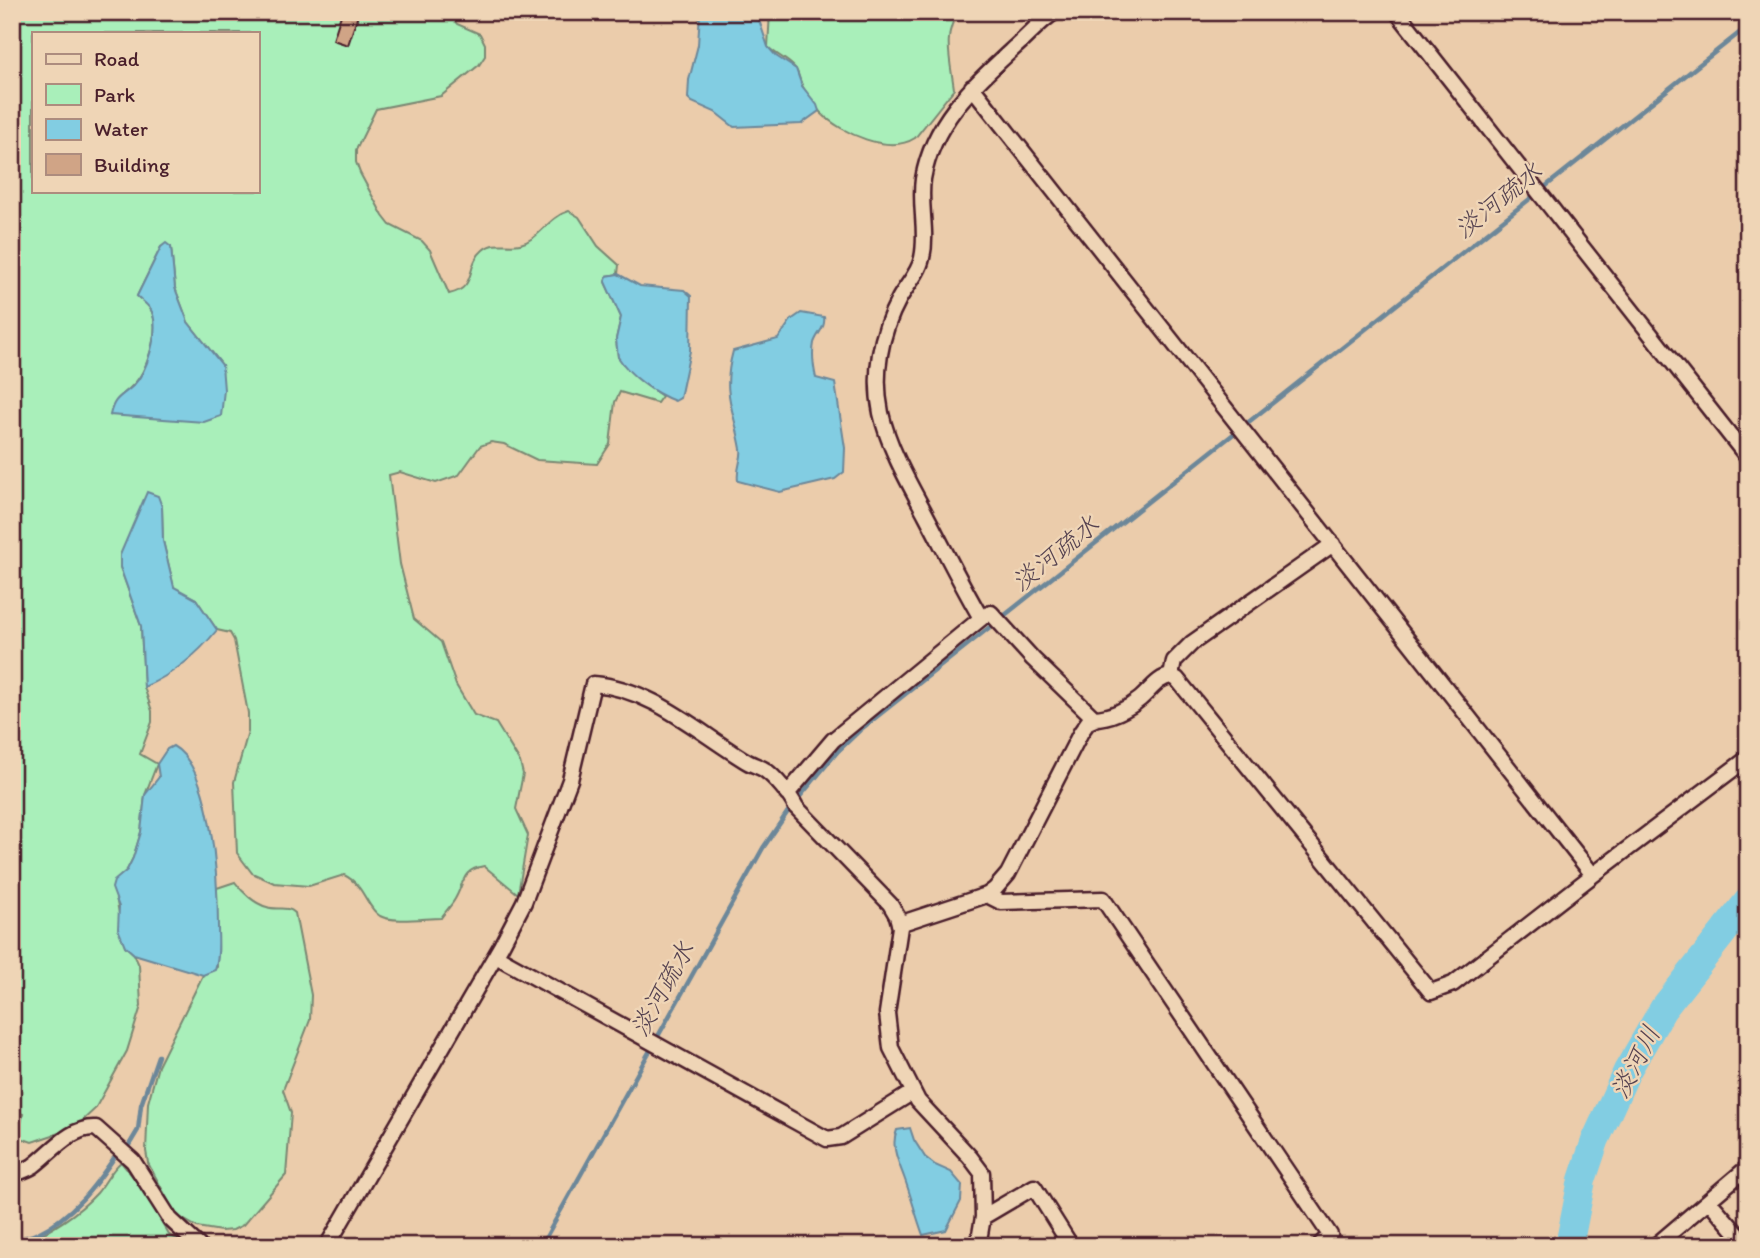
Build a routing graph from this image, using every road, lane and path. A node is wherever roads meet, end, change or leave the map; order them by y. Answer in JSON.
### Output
{"nodes":[{"id":1,"x":1397,"y":12,"type":"edge"},
{"id":2,"x":1053,"y":13,"type":"edge"},
{"id":3,"x":972,"y":88,"type":"junction"},
{"id":4,"x":1748,"y":458,"type":"edge"},
{"id":5,"x":1333,"y":544,"type":"junction"},
{"id":6,"x":993,"y":619,"type":"junction"},
{"id":7,"x":1171,"y":676,"type":"junction"},
{"id":8,"x":1097,"y":718,"type":"junction"},
{"id":9,"x":1748,"y":758,"type":"edge"},
{"id":10,"x":792,"y":800,"type":"junction"},
{"id":11,"x":1593,"y":874,"type":"junction"},
{"id":12,"x":987,"y":895,"type":"junction"},
{"id":13,"x":899,"y":924,"type":"junction"},
{"id":14,"x":496,"y":956,"type":"junction"},
{"id":15,"x":913,"y":1092,"type":"junction"},
{"id":16,"x":1748,"y":1167,"type":"edge"},
{"id":17,"x":12,"y":1175,"type":"edge"},
{"id":18,"x":1709,"y":1200,"type":"junction"},
{"id":19,"x":984,"y":1217,"type":"junction"},
{"id":20,"x":1748,"y":1245,"type":"edge"},
{"id":21,"x":199,"y":1246,"type":"edge"},
{"id":22,"x":327,"y":1246,"type":"edge"},
{"id":23,"x":978,"y":1246,"type":"edge"},
{"id":24,"x":1072,"y":1246,"type":"edge"},
{"id":25,"x":1319,"y":1246,"type":"edge"},
{"id":26,"x":1655,"y":1246,"type":"edge"}],
"edges":[{"from":1,"to":4,"type":"street"},
{"from":2,"to":3,"type":"street"},
{"from":3,"to":5,"type":"street"},
{"from":3,"to":6,"type":"street"},
{"from":5,"to":7,"type":"street"},
{"from":5,"to":11,"type":"street"},
{"from":6,"to":8,"type":"street"},
{"from":6,"to":10,"type":"street"},
{"from":7,"to":8,"type":"street"},
{"from":7,"to":11,"type":"street"},
{"from":8,"to":12,"type":"street"},
{"from":9,"to":11,"type":"street"},
{"from":10,"to":13,"type":"street"},
{"from":10,"to":14,"type":"street"},
{"from":12,"to":13,"type":"street"},
{"from":12,"to":25,"type":"street"},
{"from":13,"to":15,"type":"street"},
{"from":14,"to":15,"type":"street"},
{"from":14,"to":22,"type":"street"},
{"from":15,"to":19,"type":"street"},
{"from":16,"to":18,"type":"street"},
{"from":17,"to":21,"type":"street"},
{"from":18,"to":20,"type":"street"},
{"from":18,"to":26,"type":"street"},
{"from":19,"to":23,"type":"street"},
{"from":19,"to":24,"type":"street"}]}
